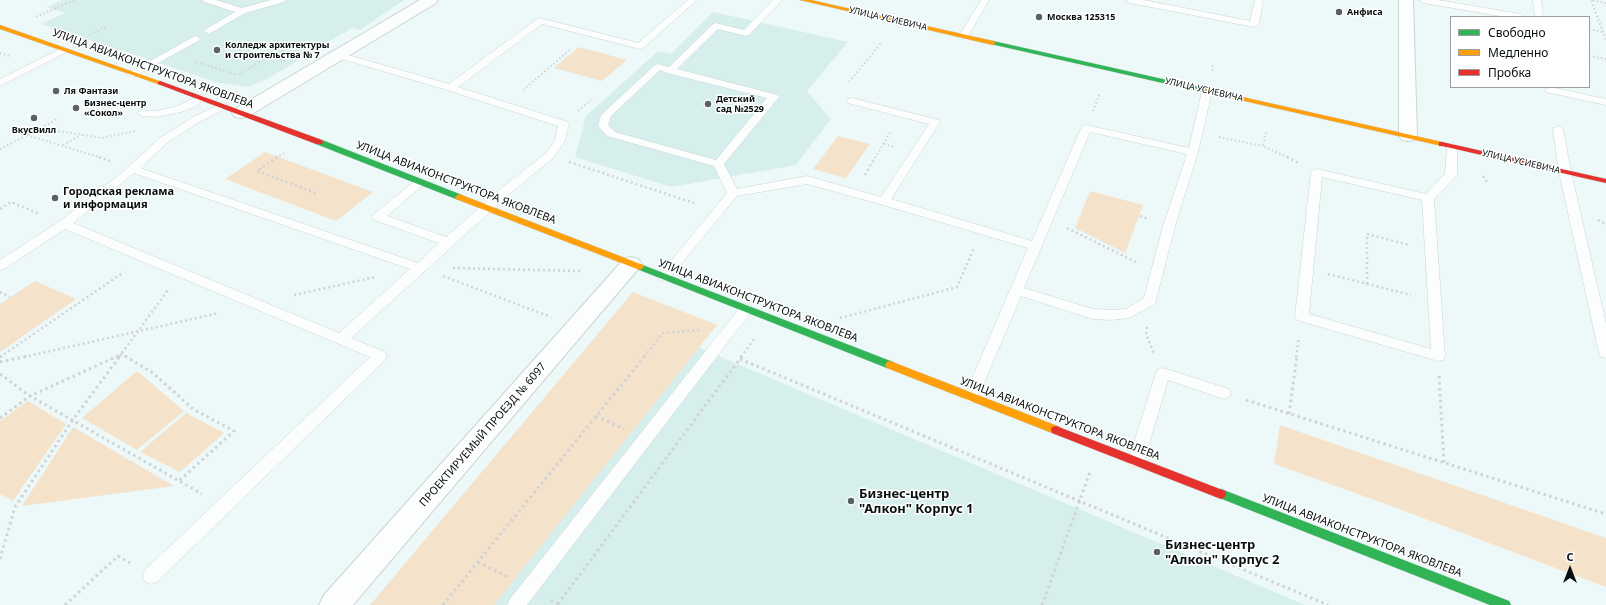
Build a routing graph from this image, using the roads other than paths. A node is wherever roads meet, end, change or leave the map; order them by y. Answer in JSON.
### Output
{"nodes":[{"id":1,"x":207,"y":0,"type":"edge"},
{"id":2,"x":282,"y":0,"type":"edge"},
{"id":3,"x":431,"y":0,"type":"edge"},
{"id":4,"x":693,"y":0,"type":"edge"},
{"id":5,"x":778,"y":0,"type":"edge"},
{"id":6,"x":803,"y":0,"type":"edge"},
{"id":7,"x":985,"y":0,"type":"edge"},
{"id":8,"x":1130,"y":0,"type":"edge"},
{"id":9,"x":1259,"y":0,"type":"edge"},
{"id":10,"x":1406,"y":0,"type":"edge"},
{"id":11,"x":1423,"y":0,"type":"edge"},
{"id":12,"x":1537,"y":0,"type":"edge"},
{"id":13,"x":242,"y":11,"type":"junction"},
{"id":14,"x":1515,"y":16,"type":"edge"},
{"id":15,"x":1540,"y":16,"type":"edge"},
{"id":16,"x":4,"y":29,"type":"edge"},
{"id":17,"x":209,"y":31,"type":"dead end"},
{"id":18,"x":964,"y":36,"type":"junction"},
{"id":19,"x":195,"y":39,"type":"dead end"},
{"id":20,"x":64,"y":50,"type":"junction"},
{"id":21,"x":338,"y":55,"type":"junction"},
{"id":22,"x":670,"y":71,"type":"junction"},
{"id":23,"x":132,"y":74,"type":"junction"},
{"id":24,"x":0,"y":82,"type":"edge"},
{"id":25,"x":451,"y":88,"type":"junction"},
{"id":26,"x":1550,"y":89,"type":"edge"},
{"id":27,"x":1207,"y":91,"type":"junction"},
{"id":28,"x":201,"y":98,"type":"junction"},
{"id":29,"x":852,"y":101,"type":"road end"},
{"id":30,"x":1551,"y":101,"type":"dead end"},
{"id":31,"x":1606,"y":102,"type":"edge"},
{"id":32,"x":223,"y":106,"type":"junction"},
{"id":33,"x":142,"y":113,"type":"dead end"},
{"id":34,"x":241,"y":113,"type":"junction"},
{"id":35,"x":1558,"y":129,"type":"dead end"},
{"id":36,"x":1408,"y":136,"type":"junction"},
{"id":37,"x":1452,"y":146,"type":"junction"},
{"id":38,"x":1193,"y":152,"type":"junction"},
{"id":39,"x":718,"y":164,"type":"junction"},
{"id":40,"x":133,"y":169,"type":"junction"},
{"id":41,"x":1566,"y":172,"type":"junction"},
{"id":42,"x":1606,"y":181,"type":"edge"},
{"id":43,"x":420,"y":182,"type":"junction"},
{"id":44,"x":733,"y":193,"type":"junction"},
{"id":45,"x":1428,"y":198,"type":"junction"},
{"id":46,"x":884,"y":201,"type":"junction"},
{"id":47,"x":487,"y":208,"type":"junction"},
{"id":48,"x":64,"y":224,"type":"junction"},
{"id":49,"x":448,"y":242,"type":"junction"},
{"id":50,"x":1035,"y":246,"type":"junction"},
{"id":51,"x":632,"y":264,"type":"junction"},
{"id":52,"x":0,"y":266,"type":"edge"},
{"id":53,"x":420,"y":268,"type":"junction"},
{"id":54,"x":664,"y":277,"type":"junction"},
{"id":55,"x":1016,"y":290,"type":"junction"},
{"id":56,"x":746,"y":309,"type":"junction"},
{"id":57,"x":342,"y":340,"type":"junction"},
{"id":58,"x":1606,"y":352,"type":"edge"},
{"id":59,"x":1224,"y":393,"type":"road end"},
{"id":60,"x":970,"y":397,"type":"junction"},
{"id":61,"x":1136,"y":461,"type":"junction"},
{"id":62,"x":151,"y":576,"type":"road end"},
{"id":63,"x":334,"y":605,"type":"edge"},
{"id":64,"x":516,"y":605,"type":"edge"},
{"id":65,"x":1505,"y":605,"type":"edge"}],
"edges":[{"from":1,"to":13,"type":"lane"},
{"from":2,"to":13,"type":"lane"},
{"from":3,"to":21,"type":"street"},
{"from":4,"to":25,"type":"lane"},
{"from":5,"to":22,"type":"lane"},
{"from":6,"to":18,"type":"street","name":"УЛИЦА УСИЕВИЧА"},
{"from":7,"to":18,"type":"lane"},
{"from":8,"to":9,"type":"lane"},
{"from":10,"to":36,"type":"street"},
{"from":11,"to":14,"type":"lane"},
{"from":12,"to":15,"type":"lane"},
{"from":13,"to":17,"type":"lane"},
{"from":16,"to":20,"type":"street","name":"УЛИЦА АВИАКОНСТРУКТОРА ЯКОВЛЕВА"},
{"from":18,"to":27,"type":"street","name":"УЛИЦА УСИЕВИЧА"},
{"from":19,"to":23,"type":"lane"},
{"from":20,"to":23,"type":"street","name":"УЛИЦА АВИАКОНСТРУКТОРА ЯКОВЛЕВА"},
{"from":20,"to":24,"type":"lane"},
{"from":21,"to":25,"type":"lane"},
{"from":21,"to":34,"type":"street"},
{"from":22,"to":39,"type":"lane"},
{"from":22,"to":39,"type":"lane"},
{"from":23,"to":28,"type":"street","name":"УЛИЦА АВИАКОНСТРУКТОРА ЯКОВЛЕВА"},
{"from":25,"to":47,"type":"lane"},
{"from":26,"to":30,"type":"lane"},
{"from":26,"to":31,"type":"lane"},
{"from":27,"to":36,"type":"street","name":"УЛИЦА УСИЕВИЧА"},
{"from":27,"to":38,"type":"lane"},
{"from":28,"to":32,"type":"street","name":"УЛИЦА АВИАКОНСТРУКТОРА ЯКОВЛЕВА"},
{"from":28,"to":33,"type":"lane"},
{"from":29,"to":46,"type":"lane"},
{"from":32,"to":34,"type":"street","name":"УЛИЦА АВИАКОНСТРУКТОРА ЯКОВЛЕВА"},
{"from":32,"to":40,"type":"lane"},
{"from":34,"to":43,"type":"street","name":"УЛИЦА АВИАКОНСТРУКТОРА ЯКОВЛЕВА"},
{"from":35,"to":41,"type":"lane"},
{"from":36,"to":37,"type":"street","name":"УЛИЦА УСИЕВИЧА"},
{"from":37,"to":41,"type":"street","name":"УЛИЦА УСИЕВИЧА"},
{"from":37,"to":45,"type":"lane"},
{"from":38,"to":50,"type":"lane"},
{"from":38,"to":55,"type":"lane"},
{"from":39,"to":44,"type":"lane"},
{"from":40,"to":48,"type":"lane"},
{"from":40,"to":53,"type":"lane"},
{"from":41,"to":42,"type":"street","name":"УЛИЦА УСИЕВИЧА"},
{"from":41,"to":58,"type":"lane"},
{"from":43,"to":47,"type":"street","name":"УЛИЦА АВИАКОНСТРУКТОРА ЯКОВЛЕВА"},
{"from":43,"to":49,"type":"lane"},
{"from":44,"to":46,"type":"lane"},
{"from":44,"to":54,"type":"lane"},
{"from":45,"to":45,"type":"lane"},
{"from":46,"to":50,"type":"lane"},
{"from":47,"to":49,"type":"lane"},
{"from":47,"to":51,"type":"street","name":"УЛИЦА АВИАКОНСТРУКТОРА ЯКОВЛЕВА"},
{"from":48,"to":52,"type":"lane"},
{"from":48,"to":57,"type":"lane"},
{"from":49,"to":53,"type":"lane"},
{"from":50,"to":55,"type":"lane"},
{"from":51,"to":54,"type":"street","name":"УЛИЦА АВИАКОНСТРУКТОРА ЯКОВЛЕВА"},
{"from":51,"to":63,"type":"street","name":"ПРОЕКТИРУЕМЫЙ ПРОЕЗД № 6097"},
{"from":53,"to":57,"type":"lane"},
{"from":54,"to":56,"type":"street","name":"УЛИЦА АВИАКОНСТРУКТОРА ЯКОВЛЕВА"},
{"from":55,"to":60,"type":"lane"},
{"from":56,"to":60,"type":"street","name":"УЛИЦА АВИАКОНСТРУКТОРА ЯКОВЛЕВА"},
{"from":56,"to":64,"type":"lane"},
{"from":57,"to":62,"type":"lane"},
{"from":59,"to":61,"type":"lane"},
{"from":60,"to":61,"type":"street","name":"УЛИЦА АВИАКОНСТРУКТОРА ЯКОВЛЕВА"},
{"from":61,"to":65,"type":"street","name":"УЛИЦА АВИАКОНСТРУКТОРА ЯКОВЛЕВА"}]}
